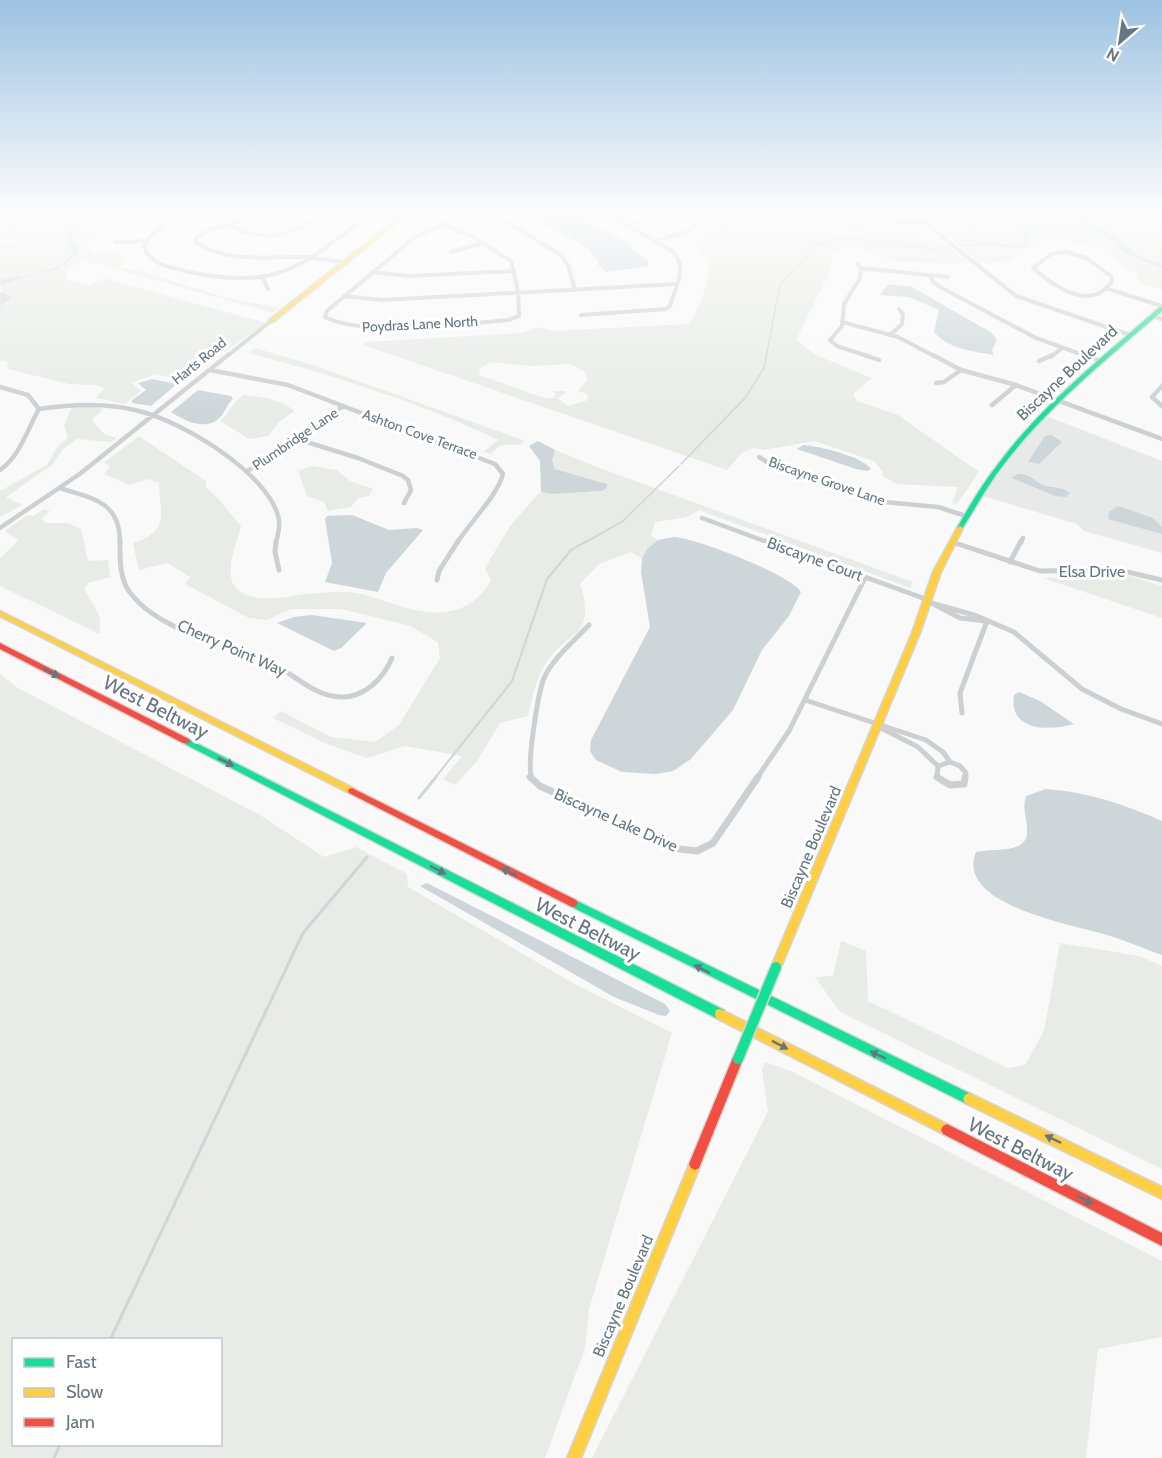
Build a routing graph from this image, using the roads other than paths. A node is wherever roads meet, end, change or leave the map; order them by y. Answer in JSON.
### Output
{"nodes":[{"id":1,"x":215,"y":278,"type":"edge"},
{"id":2,"x":266,"y":278,"type":"edge"},
{"id":3,"x":327,"y":278,"type":"edge"},
{"id":4,"x":366,"y":278,"type":"edge"},
{"id":5,"x":515,"y":278,"type":"edge"},
{"id":6,"x":572,"y":278,"type":"edge"},
{"id":7,"x":677,"y":278,"type":"edge"},
{"id":8,"x":860,"y":278,"type":"edge"},
{"id":9,"x":931,"y":278,"type":"edge"},
{"id":10,"x":994,"y":278,"type":"edge"},
{"id":11,"x":1046,"y":278,"type":"edge"},
{"id":12,"x":1112,"y":278,"type":"edge"},
{"id":13,"x":263,"y":279,"type":"junction"},
{"id":14,"x":676,"y":284,"type":"junction"},
{"id":15,"x":1105,"y":288,"type":"junction"},
{"id":16,"x":268,"y":289,"type":"dead end"},
{"id":17,"x":575,"y":290,"type":"junction"},
{"id":18,"x":518,"y":293,"type":"junction"},
{"id":19,"x":344,"y":296,"type":"junction"},
{"id":20,"x":1162,"y":307,"type":"edge"},
{"id":21,"x":899,"y":309,"type":"dead end"},
{"id":22,"x":580,"y":315,"type":"dead end"},
{"id":23,"x":1152,"y":316,"type":"junction"},
{"id":24,"x":1162,"y":320,"type":"edge"},
{"id":25,"x":271,"y":321,"type":"joint"},
{"id":26,"x":842,"y":322,"type":"junction"},
{"id":27,"x":890,"y":335,"type":"junction"},
{"id":28,"x":1130,"y":335,"type":"junction"},
{"id":29,"x":1062,"y":348,"type":"junction"},
{"id":30,"x":879,"y":360,"type":"dead end"},
{"id":31,"x":1039,"y":361,"type":"dead end"},
{"id":32,"x":1101,"y":361,"type":"junction"},
{"id":33,"x":210,"y":370,"type":"junction"},
{"id":34,"x":961,"y":370,"type":"junction"},
{"id":35,"x":936,"y":383,"type":"dead end"},
{"id":36,"x":1016,"y":385,"type":"junction"},
{"id":37,"x":1162,"y":386,"type":"edge"},
{"id":38,"x":0,"y":387,"type":"edge"},
{"id":39,"x":1056,"y":400,"type":"junction"},
{"id":40,"x":992,"y":405,"type":"dead end"},
{"id":41,"x":343,"y":406,"type":"junction"},
{"id":42,"x":1162,"y":406,"type":"edge"},
{"id":43,"x":39,"y":409,"type":"junction"},
{"id":44,"x":153,"y":416,"type":"junction"},
{"id":45,"x":1162,"y":439,"type":"edge"},
{"id":46,"x":297,"y":440,"type":"junction"},
{"id":47,"x":759,"y":457,"type":"dead end"},
{"id":48,"x":0,"y":470,"type":"edge"},
{"id":49,"x":247,"y":471,"type":"junction"},
{"id":50,"x":60,"y":488,"type":"junction"},
{"id":51,"x":404,"y":503,"type":"dead end"},
{"id":52,"x":966,"y":516,"type":"junction"},
{"id":53,"x":702,"y":518,"type":"dead end"},
{"id":54,"x":0,"y":528,"type":"edge"},
{"id":55,"x":1023,"y":538,"type":"dead end"},
{"id":56,"x":952,"y":542,"type":"junction"},
{"id":57,"x":1010,"y":562,"type":"junction"},
{"id":58,"x":279,"y":570,"type":"dead end"},
{"id":59,"x":865,"y":578,"type":"junction"},
{"id":60,"x":437,"y":580,"type":"dead end"},
{"id":61,"x":1162,"y":580,"type":"edge"},
{"id":62,"x":927,"y":602,"type":"junction"},
{"id":63,"x":0,"y":613,"type":"edge"},
{"id":64,"x":987,"y":621,"type":"junction"},
{"id":65,"x":589,"y":625,"type":"dead end"},
{"id":66,"x":0,"y":646,"type":"edge"},
{"id":67,"x":392,"y":658,"type":"dead end"},
{"id":68,"x":357,"y":695,"type":"junction"},
{"id":69,"x":805,"y":700,"type":"junction"},
{"id":70,"x":360,"y":703,"type":"dead end"},
{"id":71,"x":962,"y":713,"type":"dead end"},
{"id":72,"x":1162,"y":724,"type":"edge"},
{"id":73,"x":878,"y":726,"type":"junction"},
{"id":74,"x":950,"y":762,"type":"junction"},
{"id":75,"x":938,"y":766,"type":"junction"},
{"id":76,"x":1077,"y":1151,"type":"junction"},
{"id":77,"x":1162,"y":1186,"type":"edge"},
{"id":78,"x":1162,"y":1193,"type":"edge"},
{"id":79,"x":1162,"y":1240,"type":"edge"},
{"id":80,"x":574,"y":1458,"type":"edge"}],
"edges":[{"from":1,"to":13,"type":"street"},
{"from":2,"to":13,"type":"street"},
{"from":3,"to":25,"type":"main road","name":"Harts Road"},
{"from":4,"to":19,"type":"street"},
{"from":5,"to":18,"type":"street"},
{"from":6,"to":17,"type":"street"},
{"from":7,"to":14,"type":"street"},
{"from":8,"to":26,"type":"street"},
{"from":9,"to":29,"type":"street"},
{"from":10,"to":28,"type":"street"},
{"from":11,"to":15,"type":"street"},
{"from":12,"to":15,"type":"street"},
{"from":13,"to":16,"type":"street"},
{"from":14,"to":17,"type":"street"},
{"from":14,"to":22,"type":"street"},
{"from":15,"to":20,"type":"street"},
{"from":17,"to":18,"type":"street"},
{"from":18,"to":19,"type":"street"},
{"from":18,"to":19,"type":"street","name":"Poydras Lane North"},
{"from":20,"to":23,"type":"main road","name":"Biscayne Boulevard"},
{"from":21,"to":27,"type":"street"},
{"from":23,"to":24,"type":"street"},
{"from":23,"to":28,"type":"main road","name":"Biscayne Boulevard"},
{"from":25,"to":33,"type":"street","name":"Harts Road"},
{"from":26,"to":27,"type":"street"},
{"from":26,"to":30,"type":"street"},
{"from":27,"to":34,"type":"street"},
{"from":28,"to":32,"type":"main road","name":"Biscayne Boulevard"},
{"from":29,"to":31,"type":"street"},
{"from":29,"to":32,"type":"street"},
{"from":32,"to":39,"type":"main road","name":"Biscayne Boulevard"},
{"from":33,"to":41,"type":"street","name":"Ashton Cove Terrace"},
{"from":33,"to":44,"type":"street","name":"Harts Road"},
{"from":34,"to":35,"type":"street"},
{"from":34,"to":36,"type":"street"},
{"from":36,"to":39,"type":"street"},
{"from":36,"to":40,"type":"street"},
{"from":37,"to":42,"type":"street"},
{"from":38,"to":43,"type":"street"},
{"from":39,"to":45,"type":"street"},
{"from":39,"to":52,"type":"main road","name":"Biscayne Boulevard"},
{"from":41,"to":46,"type":"street","name":"Plumbridge Lane"},
{"from":41,"to":60,"type":"street","name":"Ashton Cove Terrace"},
{"from":43,"to":44,"type":"street"},
{"from":43,"to":48,"type":"street"},
{"from":44,"to":49,"type":"street"},
{"from":44,"to":50,"type":"street","name":"Harts Road"},
{"from":46,"to":49,"type":"street","name":"Plumbridge Lane"},
{"from":46,"to":51,"type":"street"},
{"from":47,"to":52,"type":"street","name":"Biscayne Grove Lane"},
{"from":49,"to":58,"type":"street"},
{"from":50,"to":54,"type":"street","name":"Harts Road"},
{"from":50,"to":68,"type":"street","name":"Cherry Point Way"},
{"from":52,"to":56,"type":"main road","name":"Biscayne Boulevard"},
{"from":53,"to":59,"type":"street","name":"Biscayne Court"},
{"from":55,"to":57,"type":"street"},
{"from":56,"to":57,"type":"street","name":"Elsa Drive"},
{"from":56,"to":62,"type":"main road","name":"Biscayne Boulevard"},
{"from":57,"to":61,"type":"street","name":"Elsa Drive"},
{"from":59,"to":62,"type":"street","name":"Biscayne Court"},
{"from":59,"to":69,"type":"street","name":"Biscayne Lake Drive"},
{"from":62,"to":64,"type":"street","name":"Biscayne Court"},
{"from":62,"to":73,"type":"main road","name":"Biscayne Boulevard"},
{"from":76,"to":63,"type":"main road","name":"West Beltway","one_way":true},
{"from":64,"to":71,"type":"street"},
{"from":64,"to":72,"type":"street","name":"Biscayne Court"},
{"from":65,"to":69,"type":"street","name":"Biscayne Lake Drive"},
{"from":66,"to":79,"type":"main road","name":"West Beltway","one_way":true},
{"from":67,"to":68,"type":"street"},
{"from":68,"to":70,"type":"street"},
{"from":69,"to":73,"type":"street"},
{"from":73,"to":74,"type":"street"},
{"from":73,"to":75,"type":"street"},
{"from":73,"to":80,"type":"main road","name":"Biscayne Boulevard","bridge":true},
{"from":74,"to":75,"type":"street"},
{"from":74,"to":75,"type":"street"},
{"from":76,"to":77,"type":"main road"},
{"from":76,"to":78,"type":"main road","name":"West Beltway"}]}
